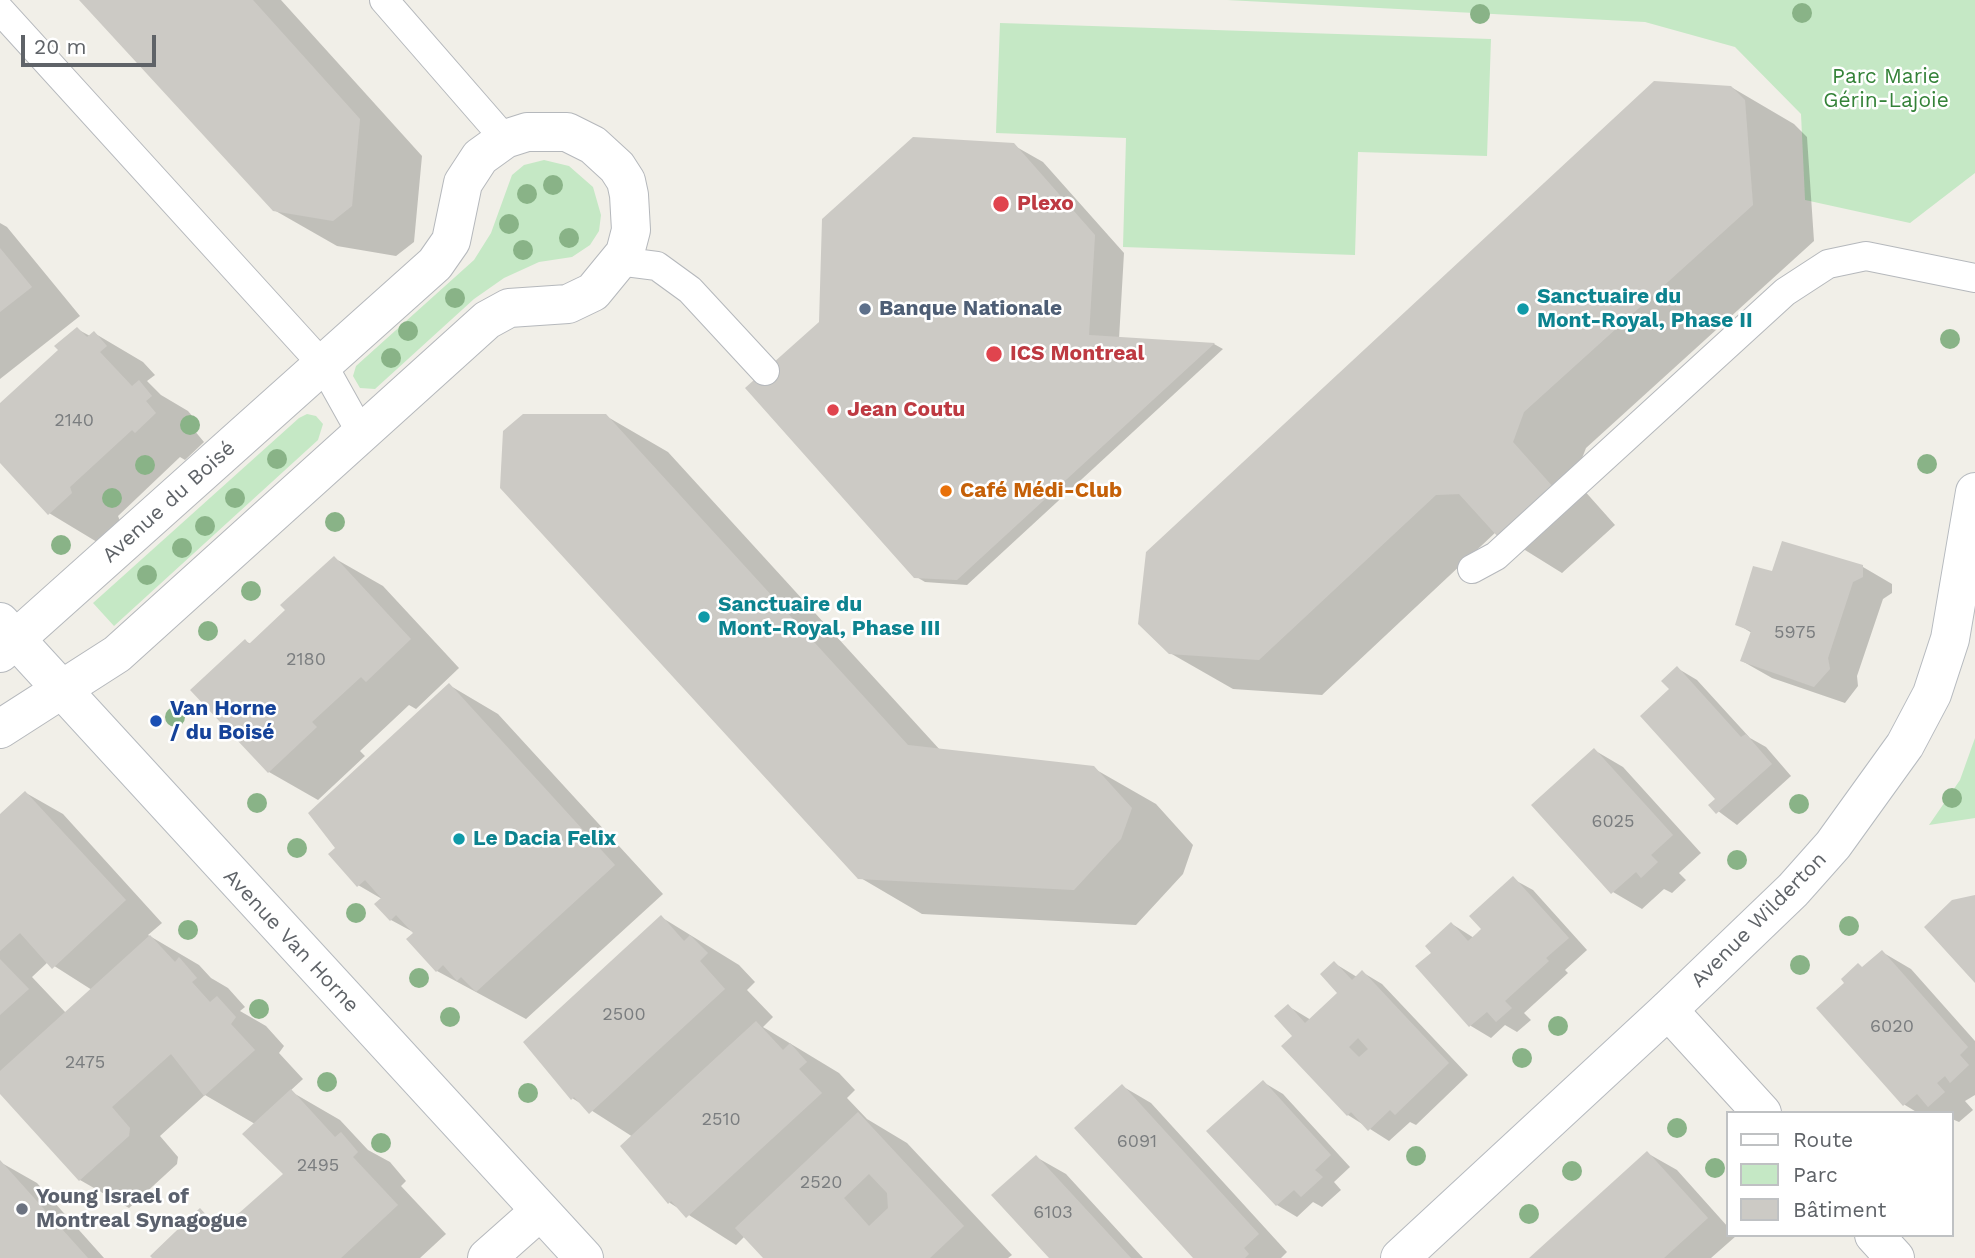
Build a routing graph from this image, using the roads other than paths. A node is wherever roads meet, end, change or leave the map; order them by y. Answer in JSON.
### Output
{"nodes":[{"id":1,"x":384,"y":0,"type":"edge"},
{"id":2,"x":0,"y":10,"type":"edge"},
{"id":3,"x":505,"y":139,"type":"junction"},
{"id":4,"x":618,"y":261,"type":"junction"},
{"id":5,"x":1975,"y":278,"type":"edge"},
{"id":6,"x":323,"y":365,"type":"junction"},
{"id":7,"x":765,"y":371,"type":"dead end"},
{"id":8,"x":361,"y":433,"type":"junction"},
{"id":9,"x":1975,"y":492,"type":"edge"},
{"id":10,"x":1472,"y":569,"type":"dead end"},
{"id":11,"x":5,"y":638,"type":"edge"},
{"id":12,"x":62,"y":688,"type":"junction"},
{"id":13,"x":0,"y":729,"type":"edge"},
{"id":14,"x":1668,"y":1010,"type":"junction"},
{"id":15,"x":1760,"y":1111,"type":"edge"},
{"id":16,"x":540,"y":1211,"type":"junction"},
{"id":17,"x":1876,"y":1237,"type":"edge"},
{"id":18,"x":488,"y":1258,"type":"edge"},
{"id":19,"x":584,"y":1258,"type":"edge"},
{"id":20,"x":1400,"y":1258,"type":"edge"},
{"id":21,"x":1895,"y":1258,"type":"edge"}],
"edges":[{"from":1,"to":3,"type":"lane"},
{"from":2,"to":6,"type":"lane"},
{"from":3,"to":4,"type":"street","name":"Avenue du Boisé"},
{"from":3,"to":6,"type":"street","name":"Avenue du Boisé"},
{"from":4,"to":7,"type":"lane"},
{"from":4,"to":8,"type":"street","name":"Avenue du Boisé"},
{"from":5,"to":10,"type":"lane"},
{"from":6,"to":8,"type":"lane"},
{"from":6,"to":11,"type":"street","name":"Avenue du Boisé"},
{"from":8,"to":12,"type":"street","name":"Avenue du Boisé"},
{"from":9,"to":14,"type":"street","name":"Avenue Wilderton"},
{"from":11,"to":12,"type":"street","name":"Avenue Van Horne"},
{"from":12,"to":13,"type":"street","name":"Avenue du Boisé"},
{"from":12,"to":16,"type":"street","name":"Avenue Van Horne"},
{"from":14,"to":15,"type":"street"},
{"from":14,"to":20,"type":"street","name":"Avenue Wilderton"},
{"from":16,"to":18,"type":"street"},
{"from":16,"to":19,"type":"street","name":"Avenue Van Horne"},
{"from":17,"to":21,"type":"street"}]}
